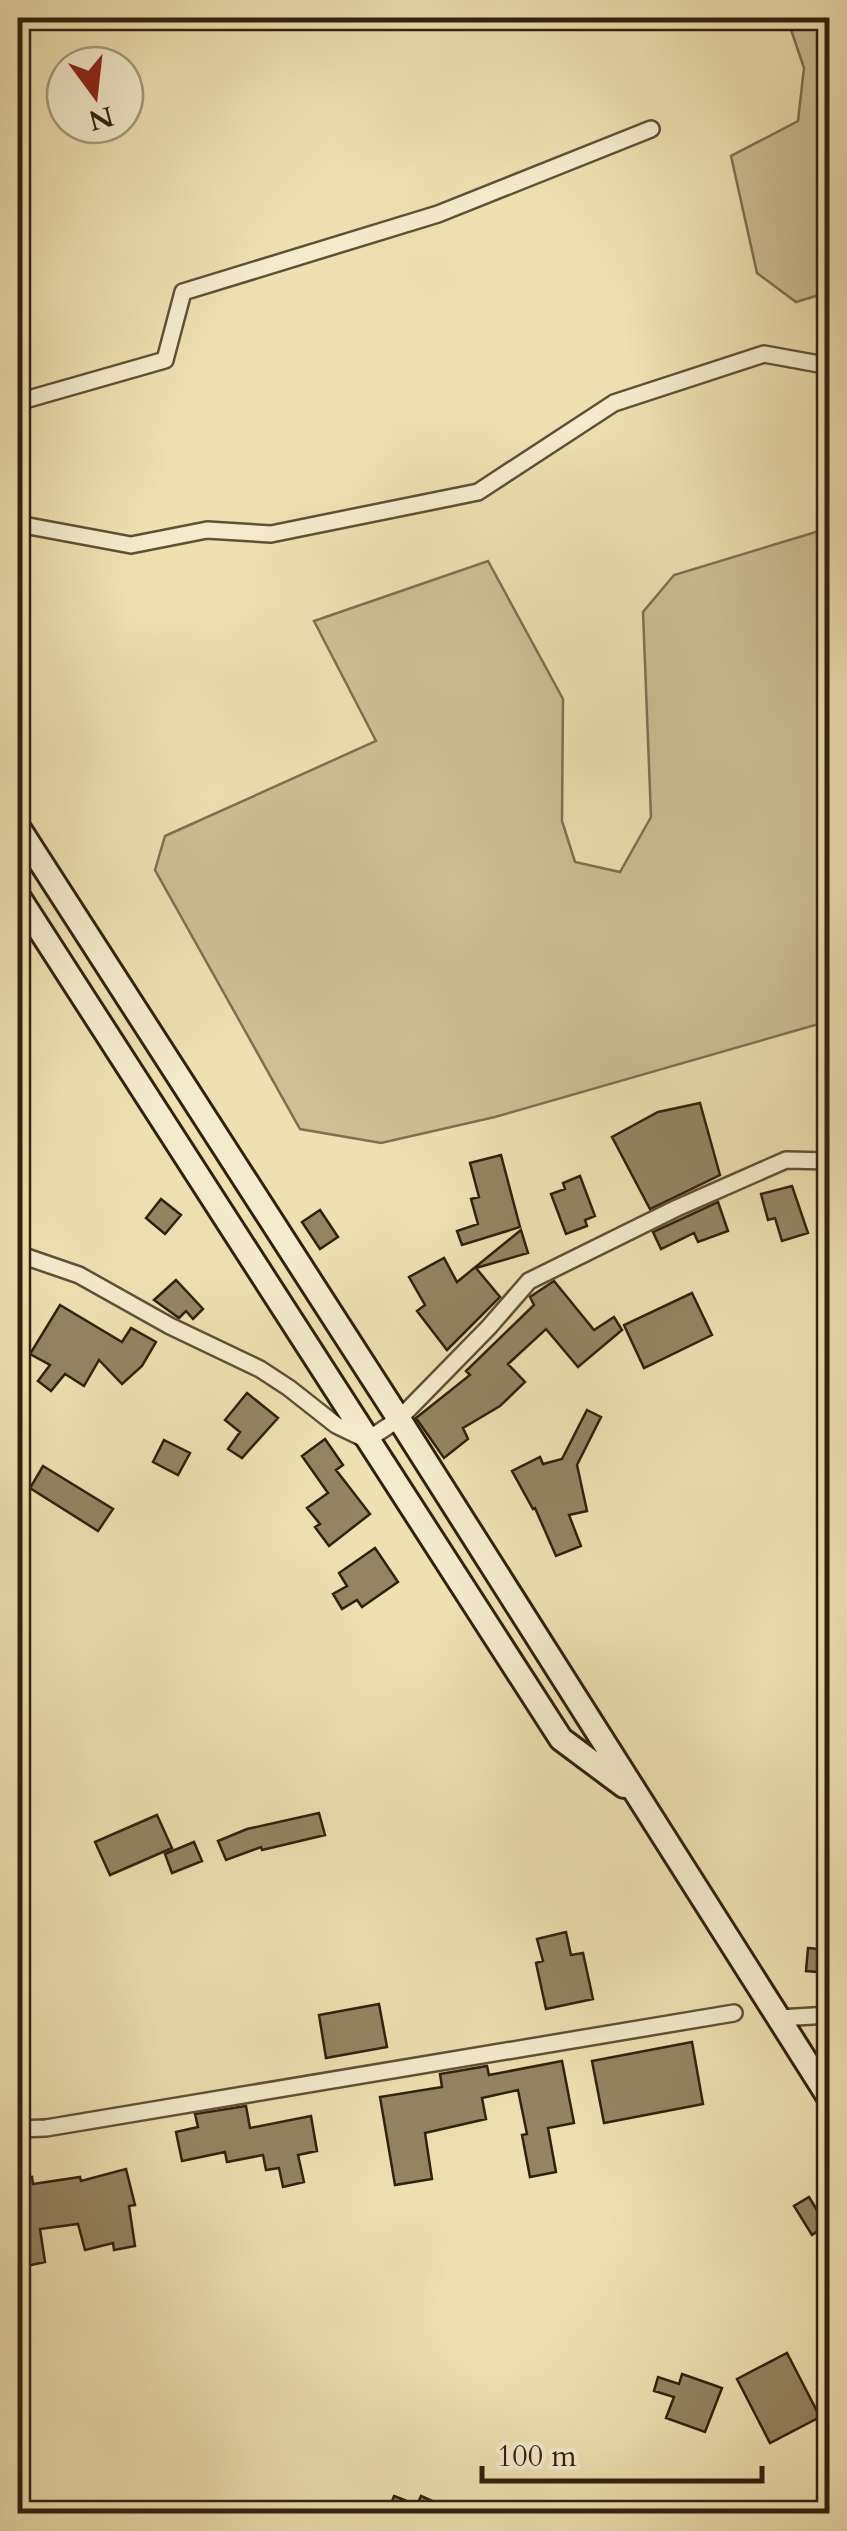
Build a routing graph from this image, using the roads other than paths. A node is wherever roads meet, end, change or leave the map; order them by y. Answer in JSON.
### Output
{"nodes":[{"id":1,"x":651,"y":129,"type":"dead end"},
{"id":2,"x":830,"y":366,"type":"edge"},
{"id":3,"x":18,"y":402,"type":"edge"},
{"id":4,"x":18,"y":524,"type":"edge"},
{"id":5,"x":18,"y":827,"type":"edge"},
{"id":6,"x":18,"y":896,"type":"edge"},
{"id":7,"x":830,"y":1161,"type":"edge"},
{"id":8,"x":18,"y":1254,"type":"edge"},
{"id":9,"x":399,"y":1420,"type":"junction"},
{"id":10,"x":367,"y":1440,"type":"junction"},
{"id":11,"x":635,"y":1794,"type":"junction"},
{"id":12,"x":734,"y":2013,"type":"dead end"},
{"id":13,"x":830,"y":2014,"type":"edge"},
{"id":14,"x":780,"y":2018,"type":"junction"},
{"id":15,"x":830,"y":2098,"type":"edge"},
{"id":16,"x":18,"y":2129,"type":"edge"},
{"id":17,"x":830,"y":2508,"type":"edge"},
{"id":18,"x":822,"y":2514,"type":"edge"}],
"edges":[{"from":1,"to":3,"type":"street"},
{"from":2,"to":4,"type":"street"},
{"from":5,"to":9,"type":"main road"},
{"from":6,"to":10,"type":"main road"},
{"from":7,"to":9,"type":"street"},
{"from":8,"to":10,"type":"street"},
{"from":9,"to":10,"type":"street"},
{"from":9,"to":11,"type":"main road"},
{"from":10,"to":11,"type":"main road"},
{"from":11,"to":14,"type":"main road"},
{"from":12,"to":16,"type":"street"},
{"from":13,"to":14,"type":"street"},
{"from":14,"to":15,"type":"main road"},
{"from":17,"to":18,"type":"street"}]}
